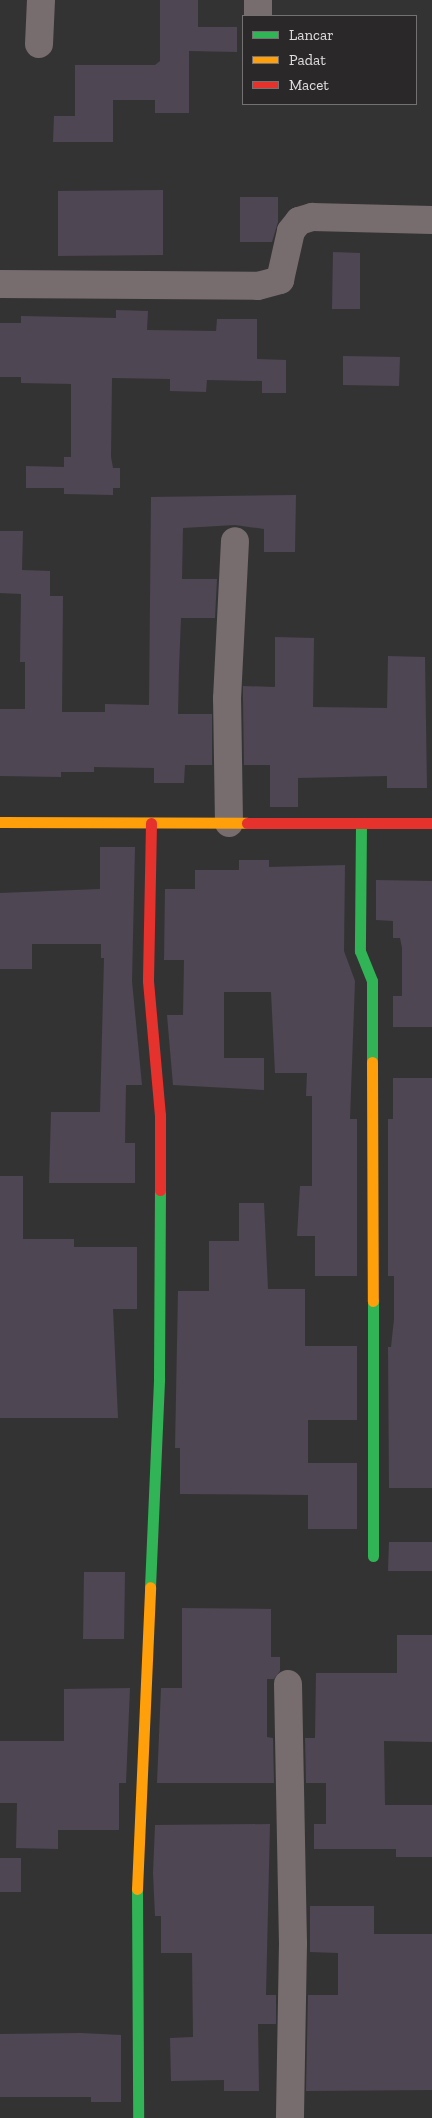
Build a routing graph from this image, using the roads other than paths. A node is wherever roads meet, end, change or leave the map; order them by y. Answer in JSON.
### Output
{"nodes":[{"id":1,"x":41,"y":0,"type":"edge"},
{"id":2,"x":258,"y":0,"type":"edge"},
{"id":3,"x":258,"y":15,"type":"edge"},
{"id":4,"x":39,"y":44,"type":"dead end"},
{"id":5,"x":432,"y":220,"type":"edge"},
{"id":6,"x":0,"y":284,"type":"edge"},
{"id":7,"x":235,"y":541,"type":"dead end"},
{"id":8,"x":0,"y":822,"type":"edge"},
{"id":9,"x":151,"y":823,"type":"junction"},
{"id":10,"x":229,"y":823,"type":"junction"},
{"id":11,"x":432,"y":823,"type":"edge"},
{"id":12,"x":361,"y":824,"type":"junction"},
{"id":13,"x":374,"y":1556,"type":"dead end"},
{"id":14,"x":288,"y":1684,"type":"dead end"},
{"id":15,"x":138,"y":2118,"type":"edge"},
{"id":16,"x":290,"y":2118,"type":"edge"}],
"edges":[{"from":1,"to":4,"type":"street"},
{"from":2,"to":3,"type":"street"},
{"from":5,"to":6,"type":"street"},
{"from":7,"to":10,"type":"street"},
{"from":8,"to":9,"type":"street"},
{"from":9,"to":10,"type":"street"},
{"from":9,"to":15,"type":"street"},
{"from":10,"to":12,"type":"street"},
{"from":11,"to":12,"type":"street"},
{"from":12,"to":13,"type":"street"},
{"from":14,"to":16,"type":"street"}]}
